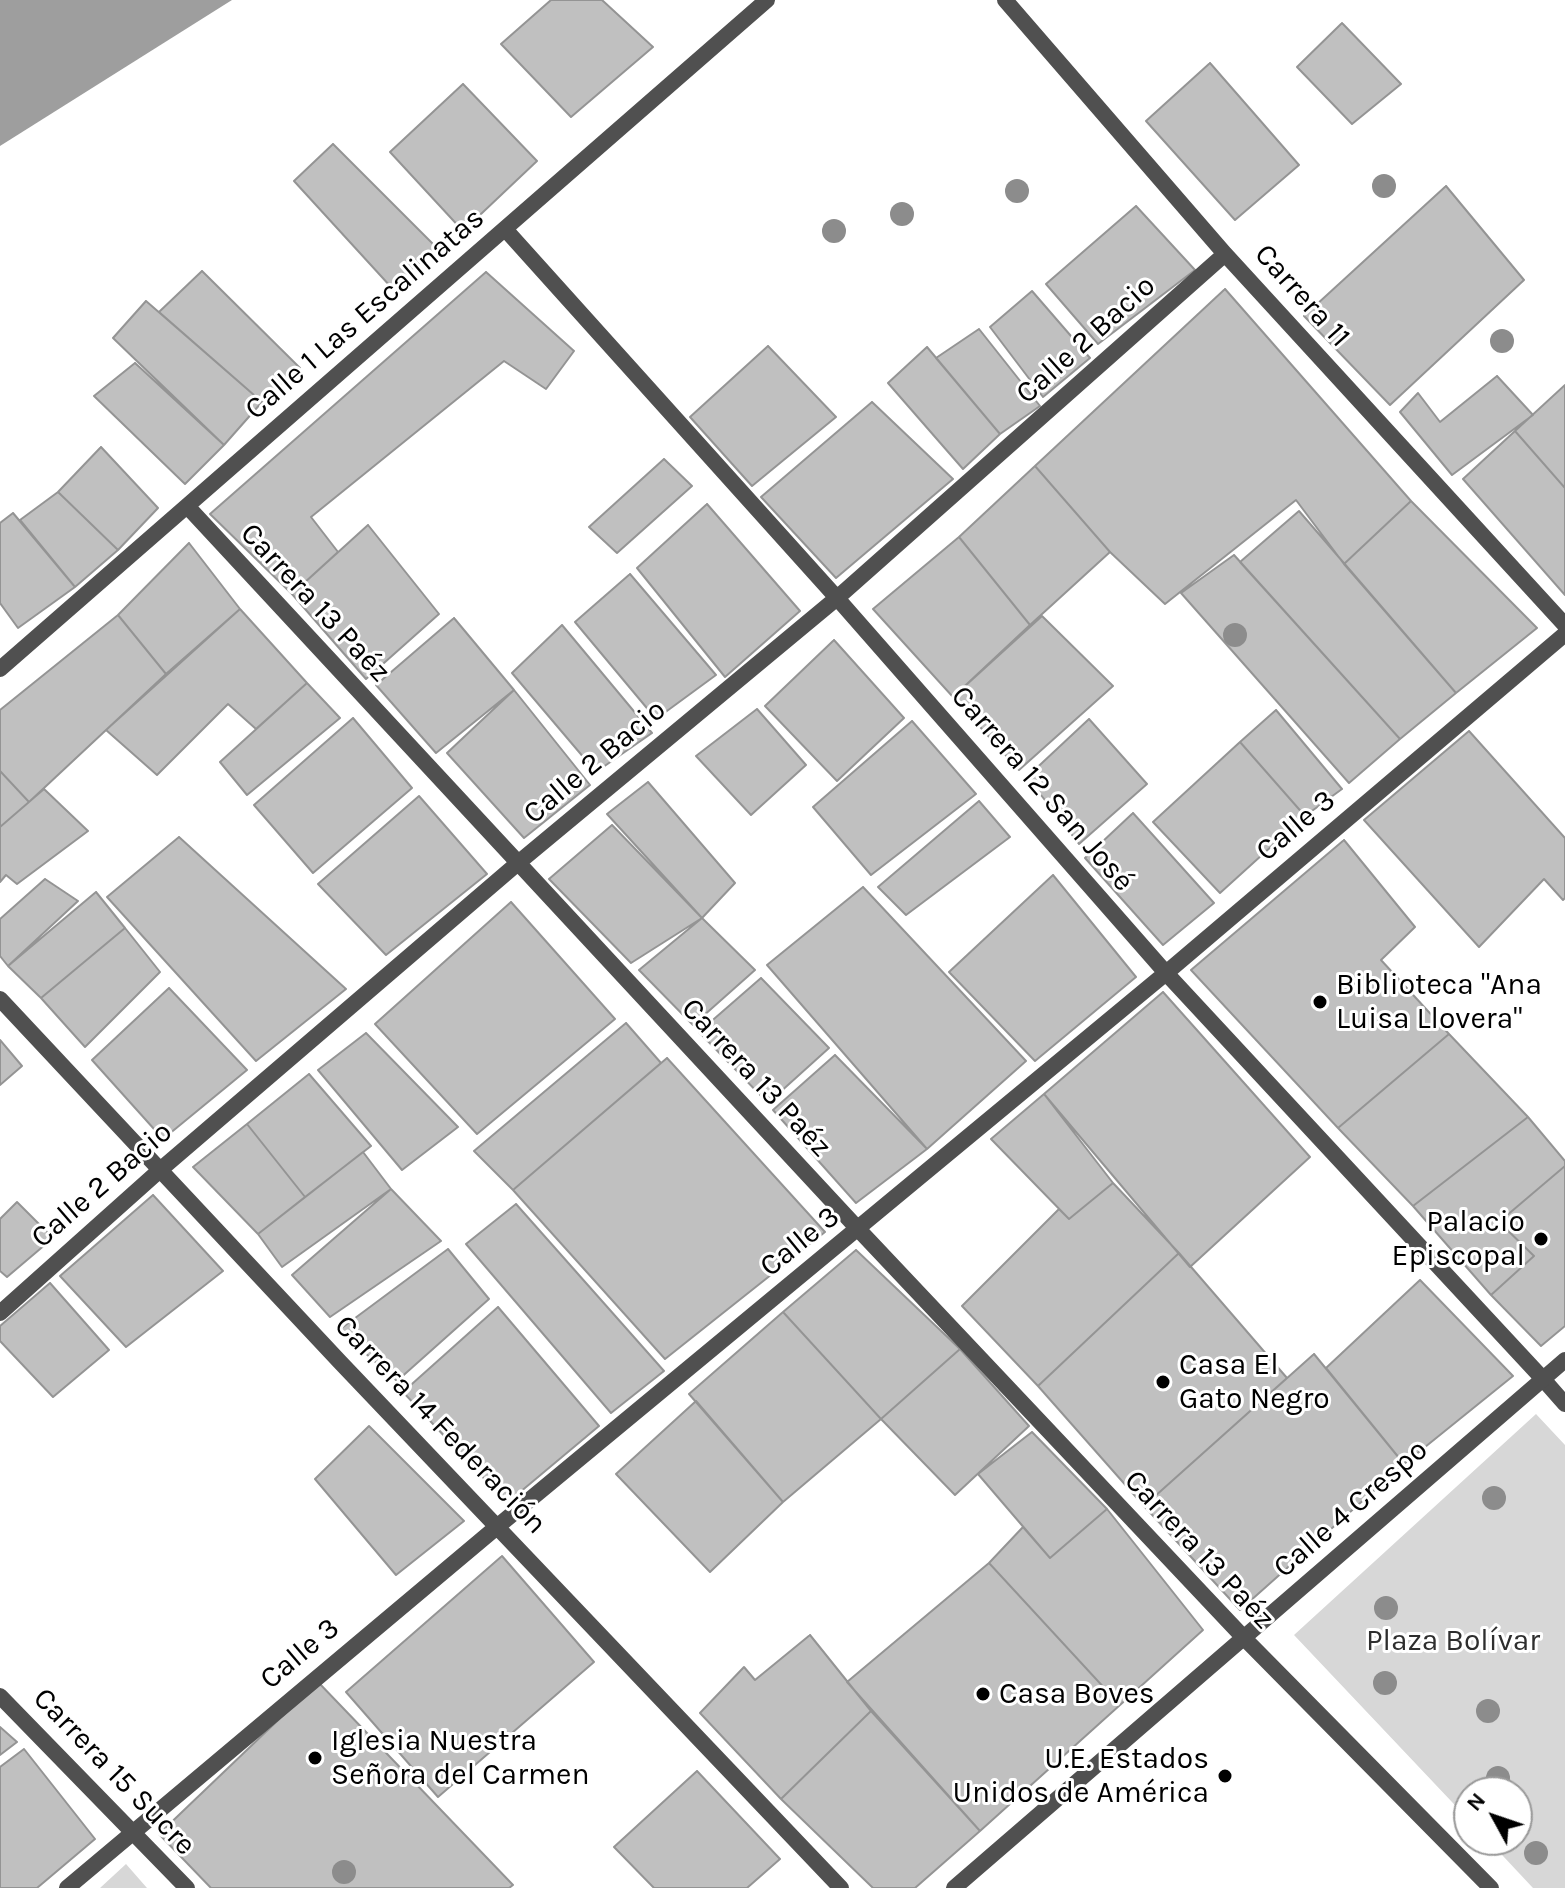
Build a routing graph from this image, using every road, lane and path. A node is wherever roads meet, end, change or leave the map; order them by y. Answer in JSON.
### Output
{"nodes":[{"id":1,"x":767,"y":0,"type":"edge"},
{"id":2,"x":1005,"y":0,"type":"edge"},
{"id":3,"x":505,"y":229,"type":"junction"},
{"id":4,"x":1225,"y":254,"type":"junction"},
{"id":5,"x":187,"y":506,"type":"junction"},
{"id":6,"x":837,"y":598,"type":"junction"},
{"id":7,"x":1565,"y":625,"type":"edge"},
{"id":8,"x":1565,"y":634,"type":"edge"},
{"id":9,"x":0,"y":669,"type":"edge"},
{"id":10,"x":518,"y":863,"type":"junction"},
{"id":11,"x":1166,"y":973,"type":"junction"},
{"id":12,"x":0,"y":999,"type":"edge"},
{"id":13,"x":160,"y":1170,"type":"junction"},
{"id":14,"x":859,"y":1230,"type":"junction"},
{"id":15,"x":0,"y":1313,"type":"edge"},
{"id":16,"x":1565,"y":1360,"type":"edge"},
{"id":17,"x":1543,"y":1379,"type":"junction"},
{"id":18,"x":1565,"y":1404,"type":"edge"},
{"id":19,"x":498,"y":1526,"type":"junction"},
{"id":20,"x":1245,"y":1639,"type":"junction"},
{"id":21,"x":0,"y":1696,"type":"edge"},
{"id":22,"x":133,"y":1830,"type":"junction"},
{"id":23,"x":67,"y":1888,"type":"edge"},
{"id":24,"x":187,"y":1888,"type":"edge"},
{"id":25,"x":841,"y":1888,"type":"edge"},
{"id":26,"x":954,"y":1888,"type":"edge"},
{"id":27,"x":1491,"y":1888,"type":"edge"}],
"edges":[{"from":1,"to":3,"type":"street","name":"Calle 1 Las Escalinatas"},
{"from":2,"to":4,"type":"street","name":"Carrera 11"},
{"from":3,"to":5,"type":"street","name":"Calle 1 Las Escalinatas"},
{"from":3,"to":6,"type":"street","name":"Carrera 12 San José"},
{"from":4,"to":6,"type":"street","name":"Calle 2 Bacio"},
{"from":4,"to":7,"type":"street","name":"Carrera 11"},
{"from":5,"to":9,"type":"street","name":"Calle 1 Las Escalinatas"},
{"from":5,"to":10,"type":"street","name":"Carrera 13 Paéz"},
{"from":6,"to":10,"type":"street","name":"Calle 2 Bacio"},
{"from":6,"to":11,"type":"street","name":"Carrera 12 San José"},
{"from":8,"to":11,"type":"street","name":"Calle 3"},
{"from":10,"to":13,"type":"street","name":"Calle 2 Bacio"},
{"from":10,"to":14,"type":"street","name":"Carrera 13 Paéz"},
{"from":11,"to":14,"type":"street","name":"Calle 3"},
{"from":11,"to":17,"type":"street","name":"Carrera 12 San José"},
{"from":12,"to":13,"type":"street","name":"Carrera 14 Federación"},
{"from":13,"to":15,"type":"street","name":"Calle 2 Bacio"},
{"from":13,"to":19,"type":"street","name":"Carrera 14 Federación"},
{"from":14,"to":19,"type":"street","name":"Calle 3"},
{"from":14,"to":20,"type":"street","name":"Carrera 13 Paéz"},
{"from":16,"to":17,"type":"street","name":"Calle 4 Crespo"},
{"from":17,"to":18,"type":"street","name":"Carrera 12 San José"},
{"from":17,"to":20,"type":"street","name":"Calle 4 Crespo"},
{"from":19,"to":22,"type":"street","name":"Calle 3"},
{"from":19,"to":25,"type":"street","name":"Carrera 14 Federación"},
{"from":20,"to":26,"type":"street","name":"Calle 4 Crespo"},
{"from":20,"to":27,"type":"street","name":"Carrera 13 Paéz"},
{"from":21,"to":22,"type":"street","name":"Carrera 15 Sucre"},
{"from":22,"to":23,"type":"street","name":"Calle 3"},
{"from":22,"to":24,"type":"street","name":"Carrera 15 Sucre"}]}
